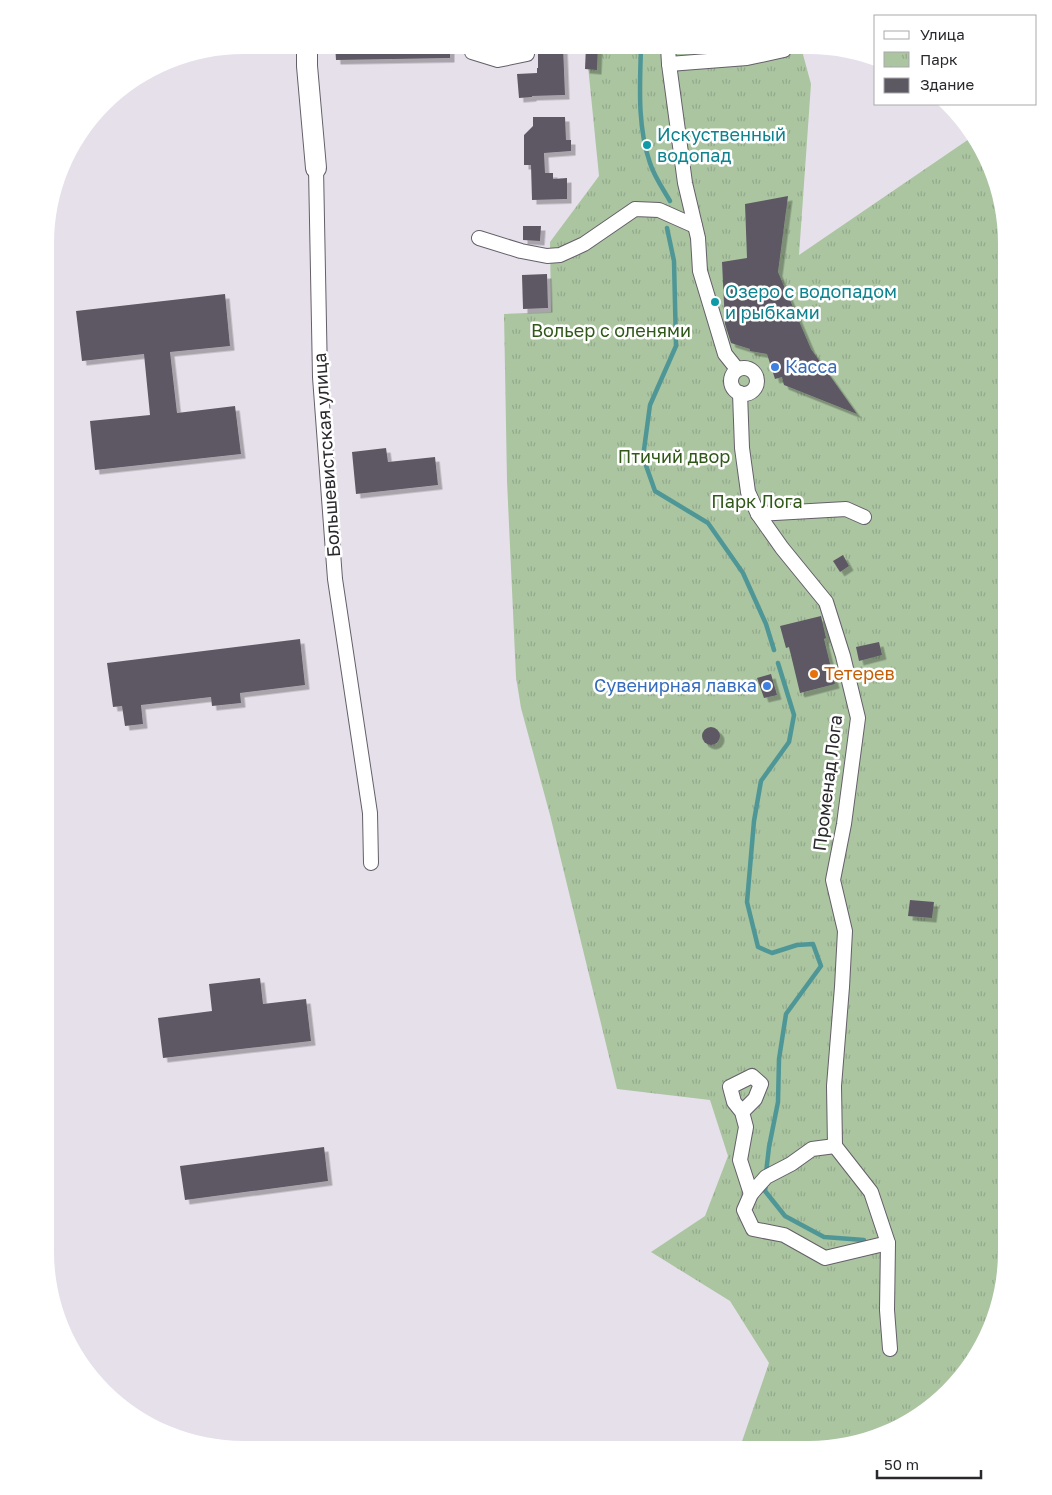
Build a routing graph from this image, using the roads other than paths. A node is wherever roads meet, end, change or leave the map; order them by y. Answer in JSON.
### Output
{"nodes":[{"id":1,"x":307,"y":54,"type":"edge"},
{"id":2,"x":478,"y":54,"type":"edge"},
{"id":3,"x":527,"y":54,"type":"dead end"},
{"id":4,"x":668,"y":54,"type":"edge"},
{"id":5,"x":766,"y":54,"type":"edge"},
{"id":6,"x":669,"y":64,"type":"junction"},
{"id":7,"x":316,"y":168,"type":"joint"},
{"id":8,"x":695,"y":226,"type":"junction"},
{"id":9,"x":479,"y":238,"type":"dead end"},
{"id":10,"x":737,"y":369,"type":"junction"},
{"id":11,"x":740,"y":393,"type":"junction"},
{"id":12,"x":758,"y":514,"type":"junction"},
{"id":13,"x":864,"y":517,"type":"dead end"},
{"id":14,"x":371,"y":863,"type":"dead end"},
{"id":15,"x":742,"y":1112,"type":"dead end"},
{"id":16,"x":835,"y":1146,"type":"junction"},
{"id":17,"x":750,"y":1194,"type":"junction"},
{"id":18,"x":888,"y":1243,"type":"junction"},
{"id":19,"x":890,"y":1350,"type":"dead end"}],
"edges":[{"from":1,"to":7,"type":"street","name":"Большевистская улица"},
{"from":2,"to":3,"type":"street"},
{"from":4,"to":6,"type":"street"},
{"from":5,"to":6,"type":"street"},
{"from":6,"to":8,"type":"street"},
{"from":7,"to":14,"type":"street","name":"Большевистская улица"},
{"from":8,"to":9,"type":"street"},
{"from":8,"to":10,"type":"street"},
{"from":10,"to":11,"type":"street"},
{"from":10,"to":11,"type":"street"},
{"from":11,"to":12,"type":"street","name":"Променад Лога"},
{"from":12,"to":13,"type":"street"},
{"from":12,"to":16,"type":"street","name":"Променад Лога"},
{"from":15,"to":17,"type":"street"},
{"from":16,"to":17,"type":"street"},
{"from":16,"to":18,"type":"street"},
{"from":17,"to":18,"type":"street"},
{"from":18,"to":19,"type":"street"}]}
